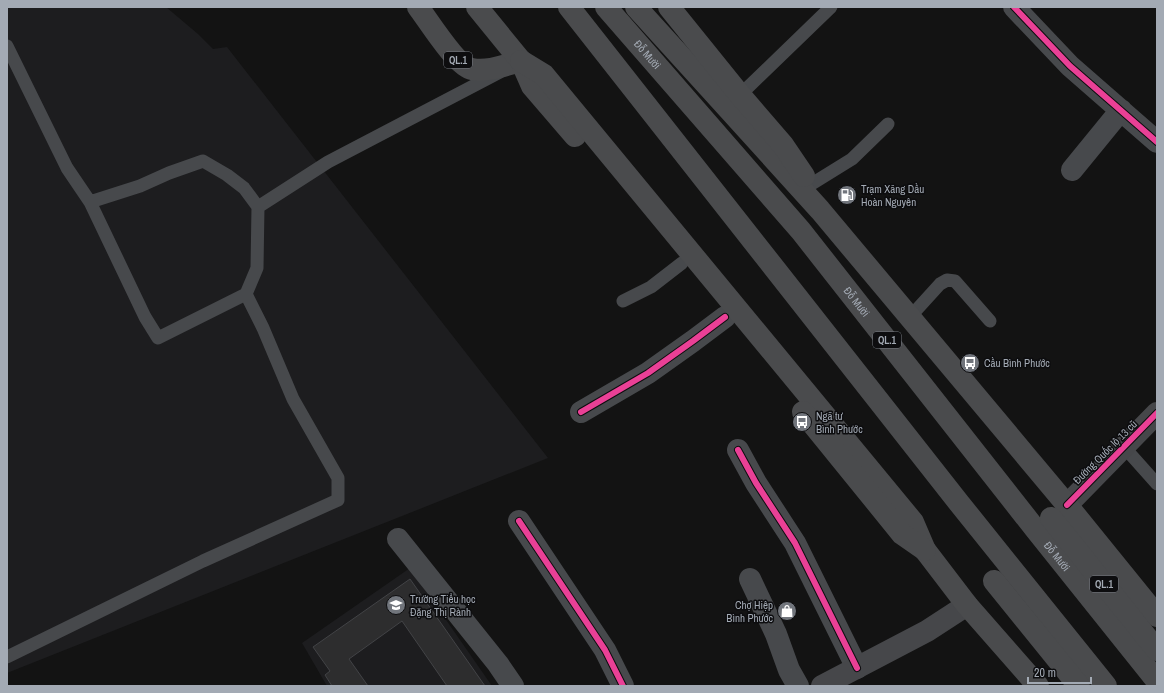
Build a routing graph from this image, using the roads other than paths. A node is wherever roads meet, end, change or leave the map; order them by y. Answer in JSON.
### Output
{"nodes":[{"id":1,"x":418,"y":7,"type":"edge"},
{"id":2,"x":478,"y":7,"type":"edge"},
{"id":3,"x":569,"y":7,"type":"edge"},
{"id":4,"x":606,"y":7,"type":"edge"},
{"id":5,"x":636,"y":7,"type":"edge"},
{"id":6,"x":669,"y":7,"type":"edge"},
{"id":7,"x":831,"y":7,"type":"edge"},
{"id":8,"x":1014,"y":7,"type":"edge"},
{"id":9,"x":7,"y":46,"type":"edge"},
{"id":10,"x":521,"y":61,"type":"junction"},
{"id":11,"x":740,"y":95,"type":"junction"},
{"id":12,"x":1121,"y":110,"type":"junction"},
{"id":13,"x":888,"y":124,"type":"dead end"},
{"id":14,"x":1157,"y":142,"type":"edge"},
{"id":15,"x":1072,"y":170,"type":"dead end"},
{"id":16,"x":810,"y":185,"type":"junction"},
{"id":17,"x":90,"y":202,"type":"junction"},
{"id":18,"x":258,"y":207,"type":"junction"},
{"id":19,"x":820,"y":210,"type":"junction"},
{"id":20,"x":802,"y":231,"type":"junction"},
{"id":21,"x":863,"y":261,"type":"junction"},
{"id":22,"x":682,"y":263,"type":"junction"},
{"id":23,"x":246,"y":294,"type":"junction"},
{"id":24,"x":624,"y":300,"type":"dead end"},
{"id":25,"x":725,"y":317,"type":"junction"},
{"id":26,"x":910,"y":317,"type":"junction"},
{"id":27,"x":990,"y":321,"type":"dead end"},
{"id":28,"x":581,"y":412,"type":"dead end"},
{"id":29,"x":1157,"y":413,"type":"edge"},
{"id":30,"x":1124,"y":446,"type":"junction"},
{"id":31,"x":738,"y":450,"type":"dead end"},
{"id":32,"x":1157,"y":484,"type":"edge"},
{"id":33,"x":1051,"y":518,"type":"junction"},
{"id":34,"x":519,"y":521,"type":"dead end"},
{"id":35,"x":398,"y":539,"type":"dead end"},
{"id":36,"x":925,"y":550,"type":"junction"},
{"id":37,"x":1009,"y":566,"type":"junction"},
{"id":38,"x":750,"y":579,"type":"dead end"},
{"id":39,"x":994,"y":581,"type":"junction"},
{"id":40,"x":967,"y":605,"type":"junction"},
{"id":41,"x":1157,"y":616,"type":"edge"},
{"id":42,"x":1157,"y":650,"type":"edge"},
{"id":43,"x":7,"y":657,"type":"edge"},
{"id":44,"x":858,"y":668,"type":"junction"},
{"id":45,"x":1157,"y":681,"type":"edge"},
{"id":46,"x":513,"y":686,"type":"edge"},
{"id":47,"x":623,"y":686,"type":"edge"},
{"id":48,"x":798,"y":686,"type":"edge"},
{"id":49,"x":822,"y":686,"type":"edge"},
{"id":50,"x":1038,"y":686,"type":"edge"},
{"id":51,"x":1079,"y":686,"type":"edge"},
{"id":52,"x":1106,"y":686,"type":"edge"}],
"edges":[{"from":1,"to":10,"type":"highway","number":"QL.1"},
{"from":2,"to":10,"type":"highway"},
{"from":3,"to":37,"type":"highway"},
{"from":4,"to":20,"type":"highway","name":"Đỗ Mười","number":"QL.1"},
{"from":5,"to":19,"type":"highway","name":"Đỗ Mười","number":"QL.1"},
{"from":6,"to":11,"type":"highway","number":"QL.1"},
{"from":7,"to":11,"type":"lane"},
{"from":8,"to":12,"type":"street"},
{"from":9,"to":17,"type":"lane"},
{"from":10,"to":18,"type":"lane"},
{"from":10,"to":22,"type":"highway"},
{"from":10,"to":36,"type":"highway"},
{"from":11,"to":16,"type":"highway","number":"QL.1"},
{"from":12,"to":14,"type":"street"},
{"from":12,"to":15,"type":"street"},
{"from":13,"to":16,"type":"lane"},
{"from":16,"to":19,"type":"highway","number":"QL.1"},
{"from":17,"to":18,"type":"lane"},
{"from":17,"to":23,"type":"lane"},
{"from":18,"to":23,"type":"lane"},
{"from":19,"to":21,"type":"highway","name":"Đỗ Mười","number":"QL.1"},
{"from":20,"to":21,"type":"highway"},
{"from":20,"to":33,"type":"highway","name":"Đỗ Mười","number":"QL.1"},
{"from":21,"to":26,"type":"highway","name":"Đỗ Mười","number":"QL.1"},
{"from":22,"to":24,"type":"lane"},
{"from":22,"to":25,"type":"highway"},
{"from":23,"to":43,"type":"lane"},
{"from":25,"to":28,"type":"street"},
{"from":25,"to":36,"type":"highway"},
{"from":26,"to":27,"type":"lane"},
{"from":26,"to":33,"type":"highway","name":"Đỗ Mười","number":"QL.1"},
{"from":29,"to":30,"type":"street","name":"Đường Quốc lộ 13 cũ"},
{"from":30,"to":32,"type":"lane"},
{"from":30,"to":33,"type":"street","name":"Đường Quốc lộ 13 cũ"},
{"from":31,"to":44,"type":"street"},
{"from":33,"to":41,"type":"highway","name":"Đỗ Mười","number":"QL.1"},
{"from":33,"to":42,"type":"highway","name":"Đỗ Mười","number":"QL.1"},
{"from":33,"to":45,"type":"highway","name":"Đỗ Mười","number":"QL.1"},
{"from":34,"to":47,"type":"street"},
{"from":35,"to":46,"type":"street"},
{"from":36,"to":40,"type":"highway"},
{"from":37,"to":39,"type":"highway"},
{"from":37,"to":52,"type":"highway"},
{"from":38,"to":48,"type":"street"},
{"from":39,"to":40,"type":"highway"},
{"from":39,"to":51,"type":"highway"},
{"from":40,"to":44,"type":"street"},
{"from":40,"to":50,"type":"highway"},
{"from":44,"to":49,"type":"street"}]}
